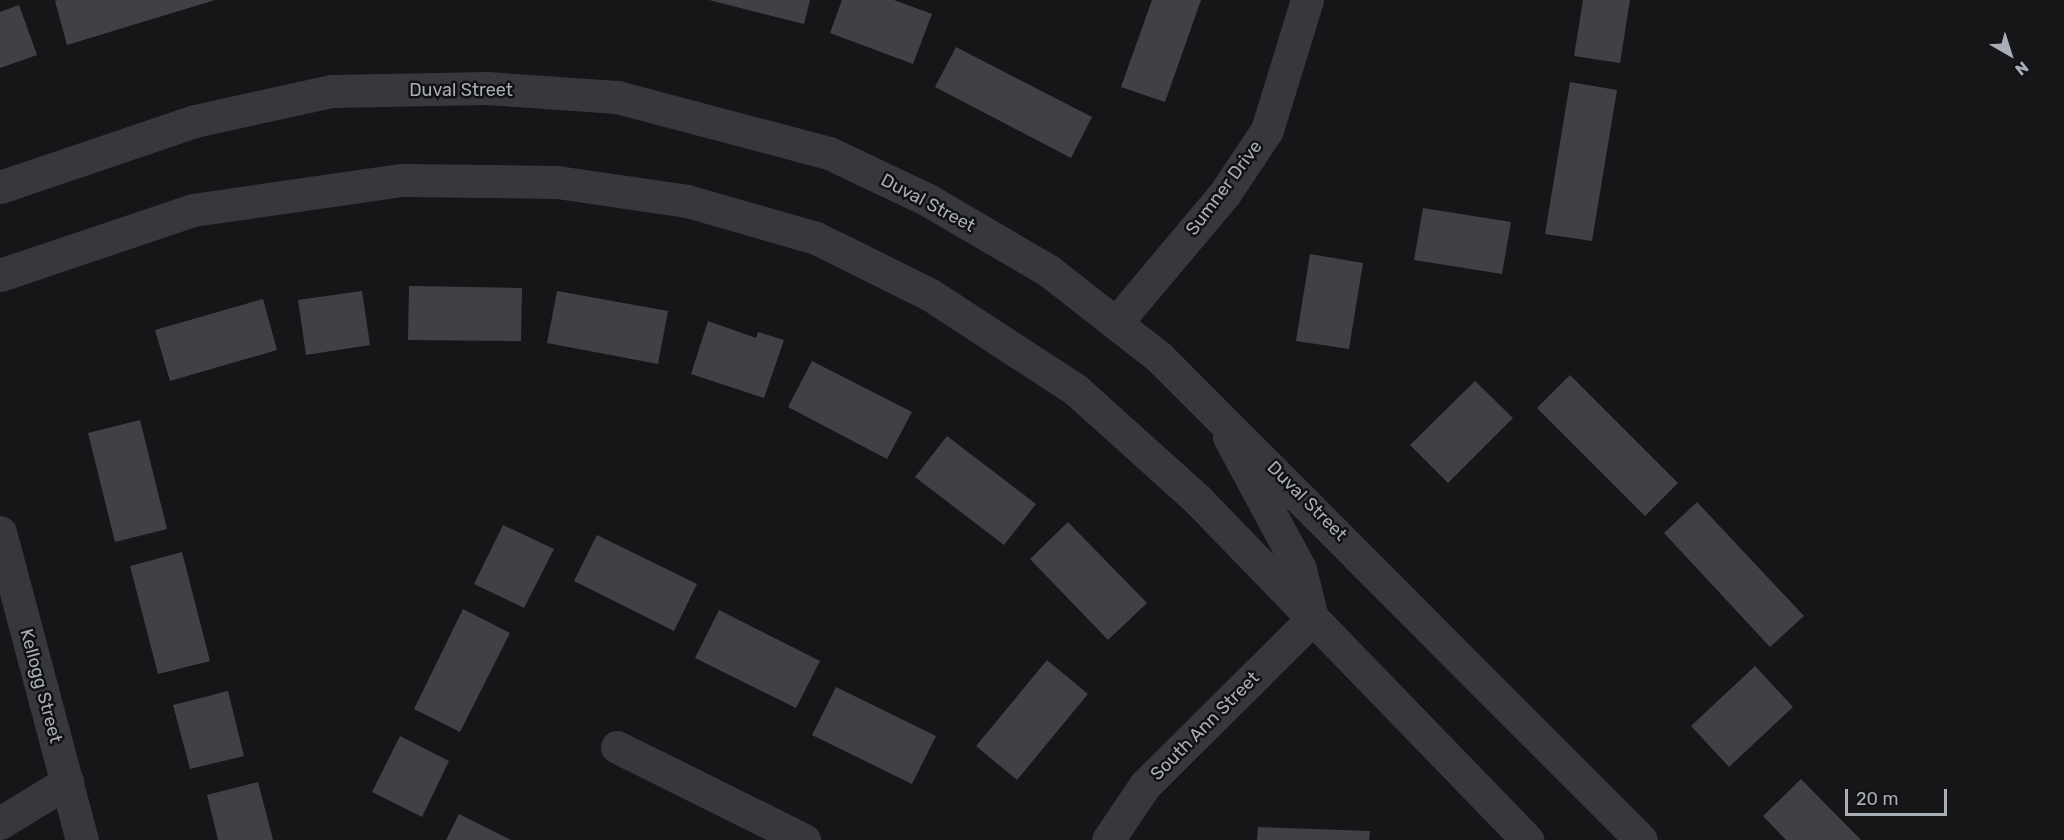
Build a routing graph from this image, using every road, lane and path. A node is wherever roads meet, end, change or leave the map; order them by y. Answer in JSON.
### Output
{"nodes":[{"id":1,"x":1307,"y":0,"type":"edge"},
{"id":2,"x":0,"y":187,"type":"edge"},
{"id":3,"x":0,"y":275,"type":"edge"},
{"id":4,"x":1116,"y":323,"type":"junction"},
{"id":5,"x":1219,"y":414,"type":"junction"},
{"id":6,"x":0,"y":532,"type":"edge"},
{"id":7,"x":1312,"y":620,"type":"junction"},
{"id":8,"x":617,"y":747,"type":"dead end"},
{"id":9,"x":67,"y":782,"type":"junction"},
{"id":10,"x":0,"y":824,"type":"edge"},
{"id":11,"x":82,"y":840,"type":"edge"},
{"id":12,"x":804,"y":840,"type":"edge"},
{"id":13,"x":1108,"y":840,"type":"edge"},
{"id":14,"x":1528,"y":840,"type":"edge"},
{"id":15,"x":1641,"y":840,"type":"edge"}],
"edges":[{"from":1,"to":4,"type":"street","name":"Sumner Drive"},
{"from":2,"to":4,"type":"street","name":"Duval Street"},
{"from":3,"to":7,"type":"street"},
{"from":4,"to":5,"type":"street","name":"Duval Street"},
{"from":5,"to":7,"type":"street"},
{"from":5,"to":15,"type":"street","name":"Duval Street"},
{"from":6,"to":9,"type":"street","name":"Kellogg Street"},
{"from":7,"to":13,"type":"street","name":"South Ann Street"},
{"from":7,"to":14,"type":"street"},
{"from":8,"to":12,"type":"street"},
{"from":9,"to":10,"type":"street"},
{"from":9,"to":11,"type":"street","name":"Kellogg Street"}]}
